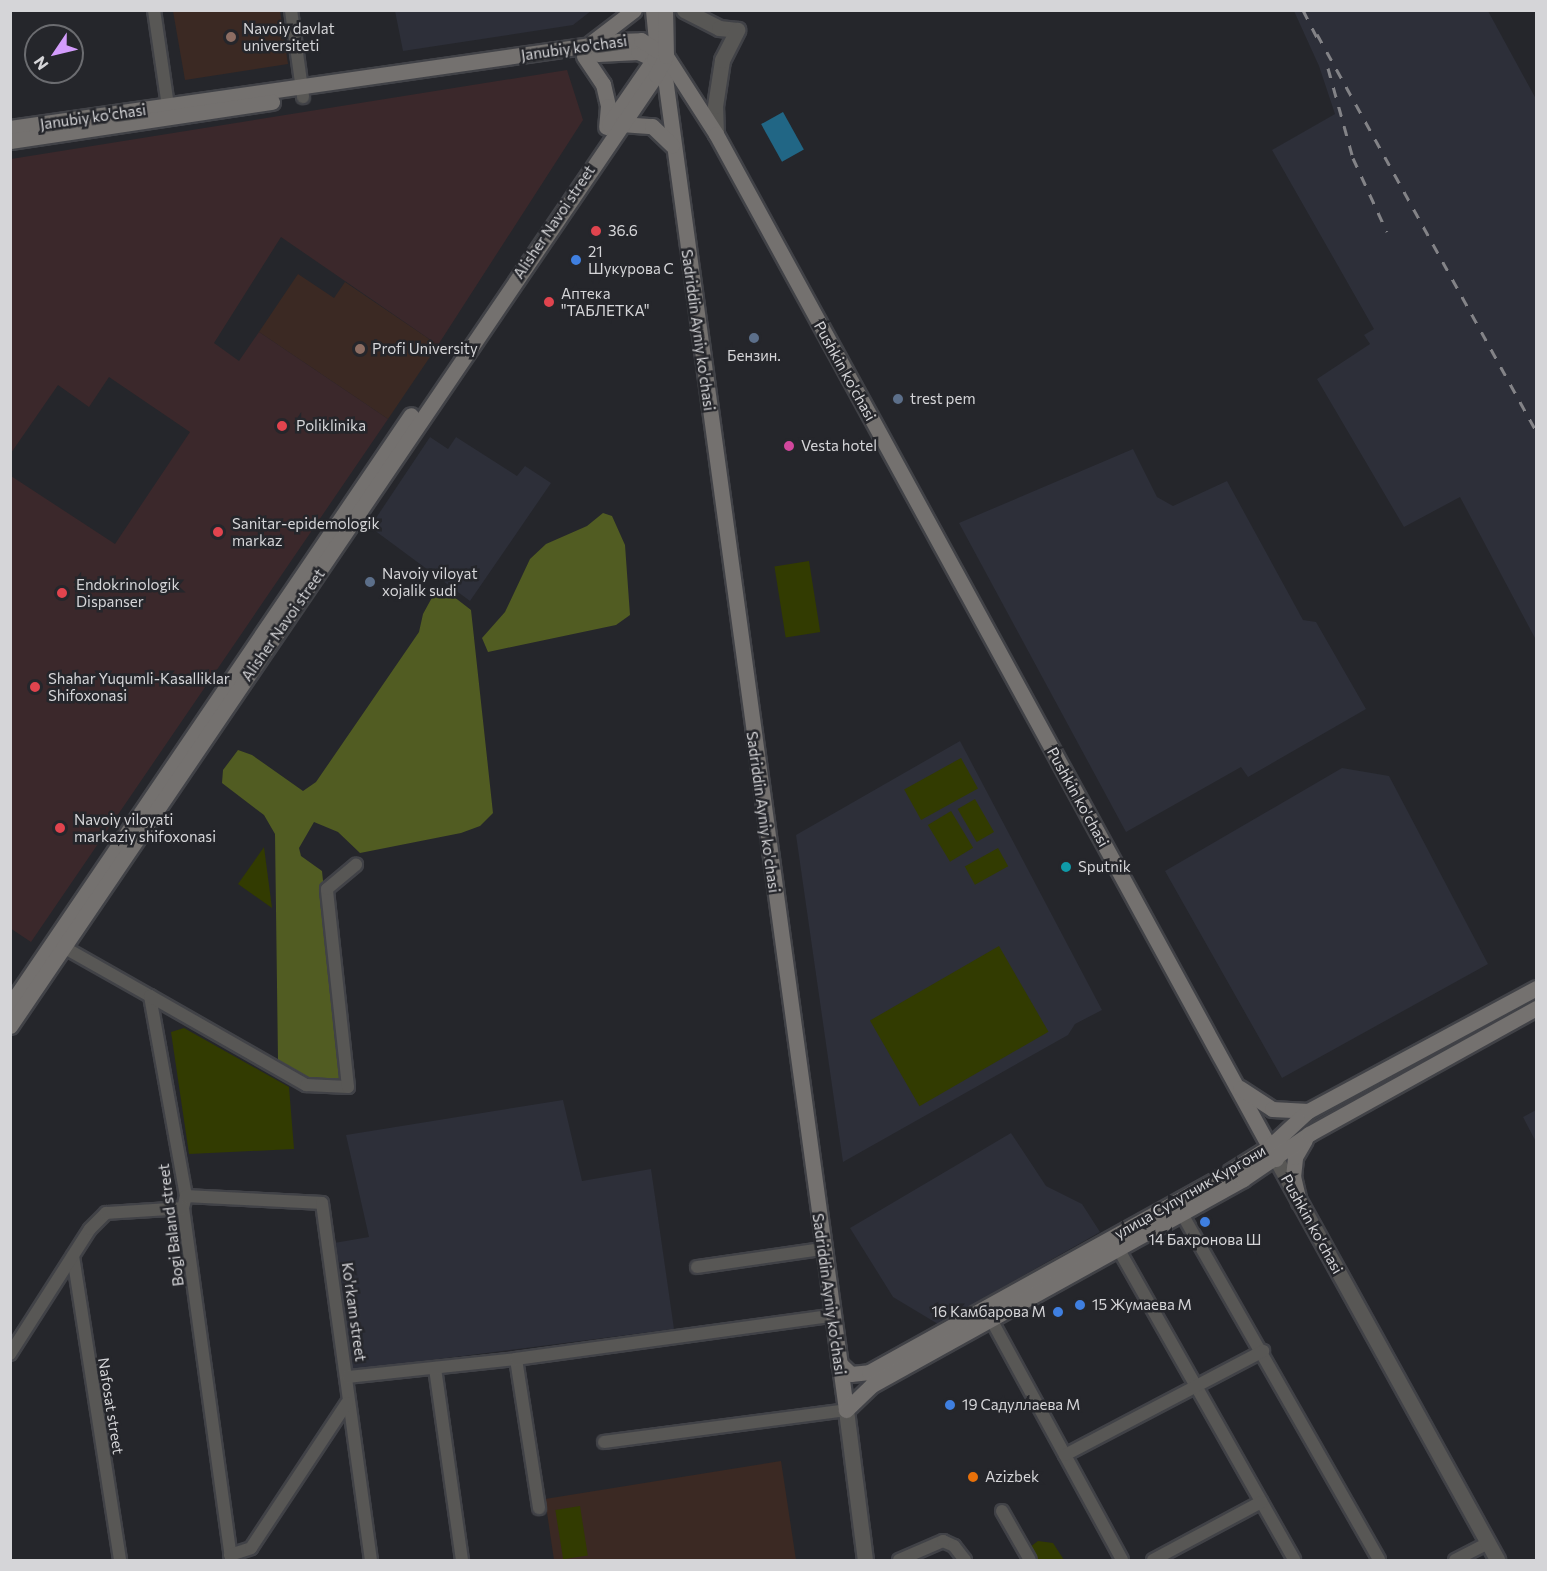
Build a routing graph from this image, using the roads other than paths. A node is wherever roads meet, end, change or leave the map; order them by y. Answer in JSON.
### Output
{"nodes":[{"id":1,"x":154,"y":10,"type":"edge"},
{"id":2,"x":291,"y":10,"type":"edge"},
{"id":3,"x":634,"y":10,"type":"edge"},
{"id":4,"x":653,"y":10,"type":"edge"},
{"id":5,"x":665,"y":10,"type":"edge"},
{"id":6,"x":684,"y":10,"type":"edge"},
{"id":7,"x":585,"y":51,"type":"junction"},
{"id":8,"x":662,"y":62,"type":"junction"},
{"id":9,"x":302,"y":92,"type":"junction"},
{"id":10,"x":169,"y":112,"type":"junction"},
{"id":11,"x":614,"y":126,"type":"junction"},
{"id":12,"x":10,"y":128,"type":"edge"},
{"id":13,"x":716,"y":134,"type":"junction"},
{"id":14,"x":10,"y":141,"type":"edge"},
{"id":15,"x":673,"y":147,"type":"junction"},
{"id":16,"x":356,"y":866,"type":"dead end"},
{"id":17,"x":59,"y":945,"type":"junction"},
{"id":18,"x":1536,"y":988,"type":"edge"},
{"id":19,"x":150,"y":996,"type":"junction"},
{"id":20,"x":10,"y":1005,"type":"edge"},
{"id":21,"x":1536,"y":1008,"type":"edge"},
{"id":22,"x":10,"y":1026,"type":"edge"},
{"id":23,"x":1236,"y":1086,"type":"junction"},
{"id":24,"x":1308,"y":1111,"type":"junction"},
{"id":25,"x":1309,"y":1134,"type":"junction"},
{"id":26,"x":1272,"y":1153,"type":"junction"},
{"id":27,"x":185,"y":1202,"type":"junction"},
{"id":28,"x":1299,"y":1202,"type":"junction"},
{"id":29,"x":1178,"y":1208,"type":"junction"},
{"id":30,"x":1115,"y":1243,"type":"junction"},
{"id":31,"x":822,"y":1249,"type":"junction"},
{"id":32,"x":73,"y":1256,"type":"junction"},
{"id":33,"x":697,"y":1267,"type":"dead end"},
{"id":34,"x":988,"y":1314,"type":"junction"},
{"id":35,"x":831,"y":1316,"type":"junction"},
{"id":36,"x":1263,"y":1351,"type":"junction"},
{"id":37,"x":10,"y":1354,"type":"edge"},
{"id":38,"x":516,"y":1359,"type":"junction"},
{"id":39,"x":839,"y":1363,"type":"junction"},
{"id":40,"x":435,"y":1368,"type":"junction"},
{"id":41,"x":348,"y":1377,"type":"junction"},
{"id":42,"x":871,"y":1379,"type":"junction"},
{"id":43,"x":1196,"y":1387,"type":"junction"},
{"id":44,"x":347,"y":1403,"type":"junction"},
{"id":45,"x":846,"y":1410,"type":"junction"},
{"id":46,"x":604,"y":1442,"type":"dead end"},
{"id":47,"x":1065,"y":1455,"type":"junction"},
{"id":48,"x":1261,"y":1502,"type":"junction"},
{"id":49,"x":539,"y":1508,"type":"dead end"},
{"id":50,"x":1002,"y":1511,"type":"dead end"},
{"id":51,"x":1488,"y":1543,"type":"junction"},
{"id":52,"x":230,"y":1558,"type":"edge"},
{"id":53,"x":120,"y":1560,"type":"edge"},
{"id":54,"x":371,"y":1560,"type":"edge"},
{"id":55,"x":462,"y":1560,"type":"edge"},
{"id":56,"x":865,"y":1560,"type":"edge"},
{"id":57,"x":899,"y":1560,"type":"edge"},
{"id":58,"x":965,"y":1560,"type":"edge"},
{"id":59,"x":1030,"y":1560,"type":"edge"},
{"id":60,"x":1122,"y":1560,"type":"edge"},
{"id":61,"x":1153,"y":1560,"type":"edge"},
{"id":62,"x":1294,"y":1560,"type":"edge"},
{"id":63,"x":1379,"y":1560,"type":"edge"},
{"id":64,"x":1455,"y":1560,"type":"edge"},
{"id":65,"x":1497,"y":1560,"type":"edge"}],
"edges":[{"from":1,"to":10,"type":"street"},
{"from":2,"to":9,"type":"street"},
{"from":3,"to":7,"type":"main road"},
{"from":4,"to":8,"type":"main road","name":"Sadriddin Ayniy ko'chasi"},
{"from":5,"to":8,"type":"main road","name":"Sadriddin Ayniy ko'chasi"},
{"from":6,"to":13,"type":"street"},
{"from":7,"to":8,"type":"main road","name":"Janubiy ko'chasi"},
{"from":7,"to":9,"type":"main road","name":"Janubiy ko'chasi"},
{"from":7,"to":11,"type":"main road"},
{"from":8,"to":11,"type":"main road","name":"Alisher Navoi street"},
{"from":8,"to":13,"type":"main road","name":"Pushkin ko'chasi"},
{"from":8,"to":15,"type":"main road","name":"Sadriddin Ayniy ko'chasi"},
{"from":9,"to":10,"type":"main road","name":"Janubiy ko'chasi"},
{"from":10,"to":12,"type":"main road","name":"Janubiy ko'chasi"},
{"from":10,"to":14,"type":"main road","name":"Janubiy ko'chasi"},
{"from":11,"to":15,"type":"main road"},
{"from":11,"to":17,"type":"main road","name":"Alisher Navoi street"},
{"from":13,"to":23,"type":"main road","name":"Pushkin ko'chasi"},
{"from":15,"to":31,"type":"main road","name":"Sadriddin Ayniy ko'chasi"},
{"from":16,"to":19,"type":"street"},
{"from":17,"to":19,"type":"street"},
{"from":17,"to":20,"type":"main road","name":"Alisher Navoi street"},
{"from":17,"to":22,"type":"main road","name":"Alisher Navoi street"},
{"from":18,"to":24,"type":"main road","name":"улица Супутник Кургони"},
{"from":19,"to":27,"type":"street","name":"Bogi Baland street"},
{"from":21,"to":25,"type":"main road"},
{"from":23,"to":24,"type":"main road"},
{"from":23,"to":26,"type":"main road","name":"Pushkin ko'chasi"},
{"from":24,"to":26,"type":"main road","name":"улица Супутник Кургони"},
{"from":25,"to":26,"type":"main road"},
{"from":25,"to":28,"type":"main road"},
{"from":26,"to":28,"type":"street","name":"Pushkin ko'chasi"},
{"from":26,"to":29,"type":"main road"},
{"from":27,"to":32,"type":"street"},
{"from":27,"to":41,"type":"street","name":"Ko'rkam street"},
{"from":27,"to":52,"type":"street","name":"Bogi Baland street"},
{"from":28,"to":51,"type":"street","name":"Pushkin ko'chasi"},
{"from":29,"to":30,"type":"main road"},
{"from":29,"to":36,"type":"street"},
{"from":30,"to":34,"type":"main road"},
{"from":30,"to":43,"type":"street"},
{"from":31,"to":33,"type":"street"},
{"from":31,"to":35,"type":"main road","name":"Sadriddin Ayniy ko'chasi"},
{"from":32,"to":37,"type":"street"},
{"from":32,"to":53,"type":"street","name":"Nafosat street"},
{"from":34,"to":42,"type":"main road"},
{"from":34,"to":47,"type":"street"},
{"from":35,"to":38,"type":"street"},
{"from":35,"to":39,"type":"main road","name":"Sadriddin Ayniy ko'chasi"},
{"from":36,"to":43,"type":"street"},
{"from":36,"to":63,"type":"street"},
{"from":38,"to":40,"type":"street"},
{"from":38,"to":49,"type":"street"},
{"from":39,"to":42,"type":"main road"},
{"from":39,"to":45,"type":"main road","name":"Sadriddin Ayniy ko'chasi"},
{"from":40,"to":41,"type":"street"},
{"from":40,"to":55,"type":"street"},
{"from":41,"to":44,"type":"street","name":"Ko'rkam street"},
{"from":42,"to":45,"type":"main road"},
{"from":43,"to":47,"type":"street"},
{"from":43,"to":48,"type":"street"},
{"from":44,"to":52,"type":"street"},
{"from":44,"to":54,"type":"street","name":"Ko'rkam street"},
{"from":45,"to":46,"type":"street"},
{"from":45,"to":56,"type":"street","name":"Sadriddin Ayniy ko'chasi"},
{"from":47,"to":60,"type":"street"},
{"from":48,"to":61,"type":"street"},
{"from":48,"to":62,"type":"street"},
{"from":50,"to":59,"type":"street"},
{"from":51,"to":64,"type":"street"},
{"from":51,"to":65,"type":"street","name":"Pushkin ko'chasi"},
{"from":57,"to":58,"type":"street"}]}
